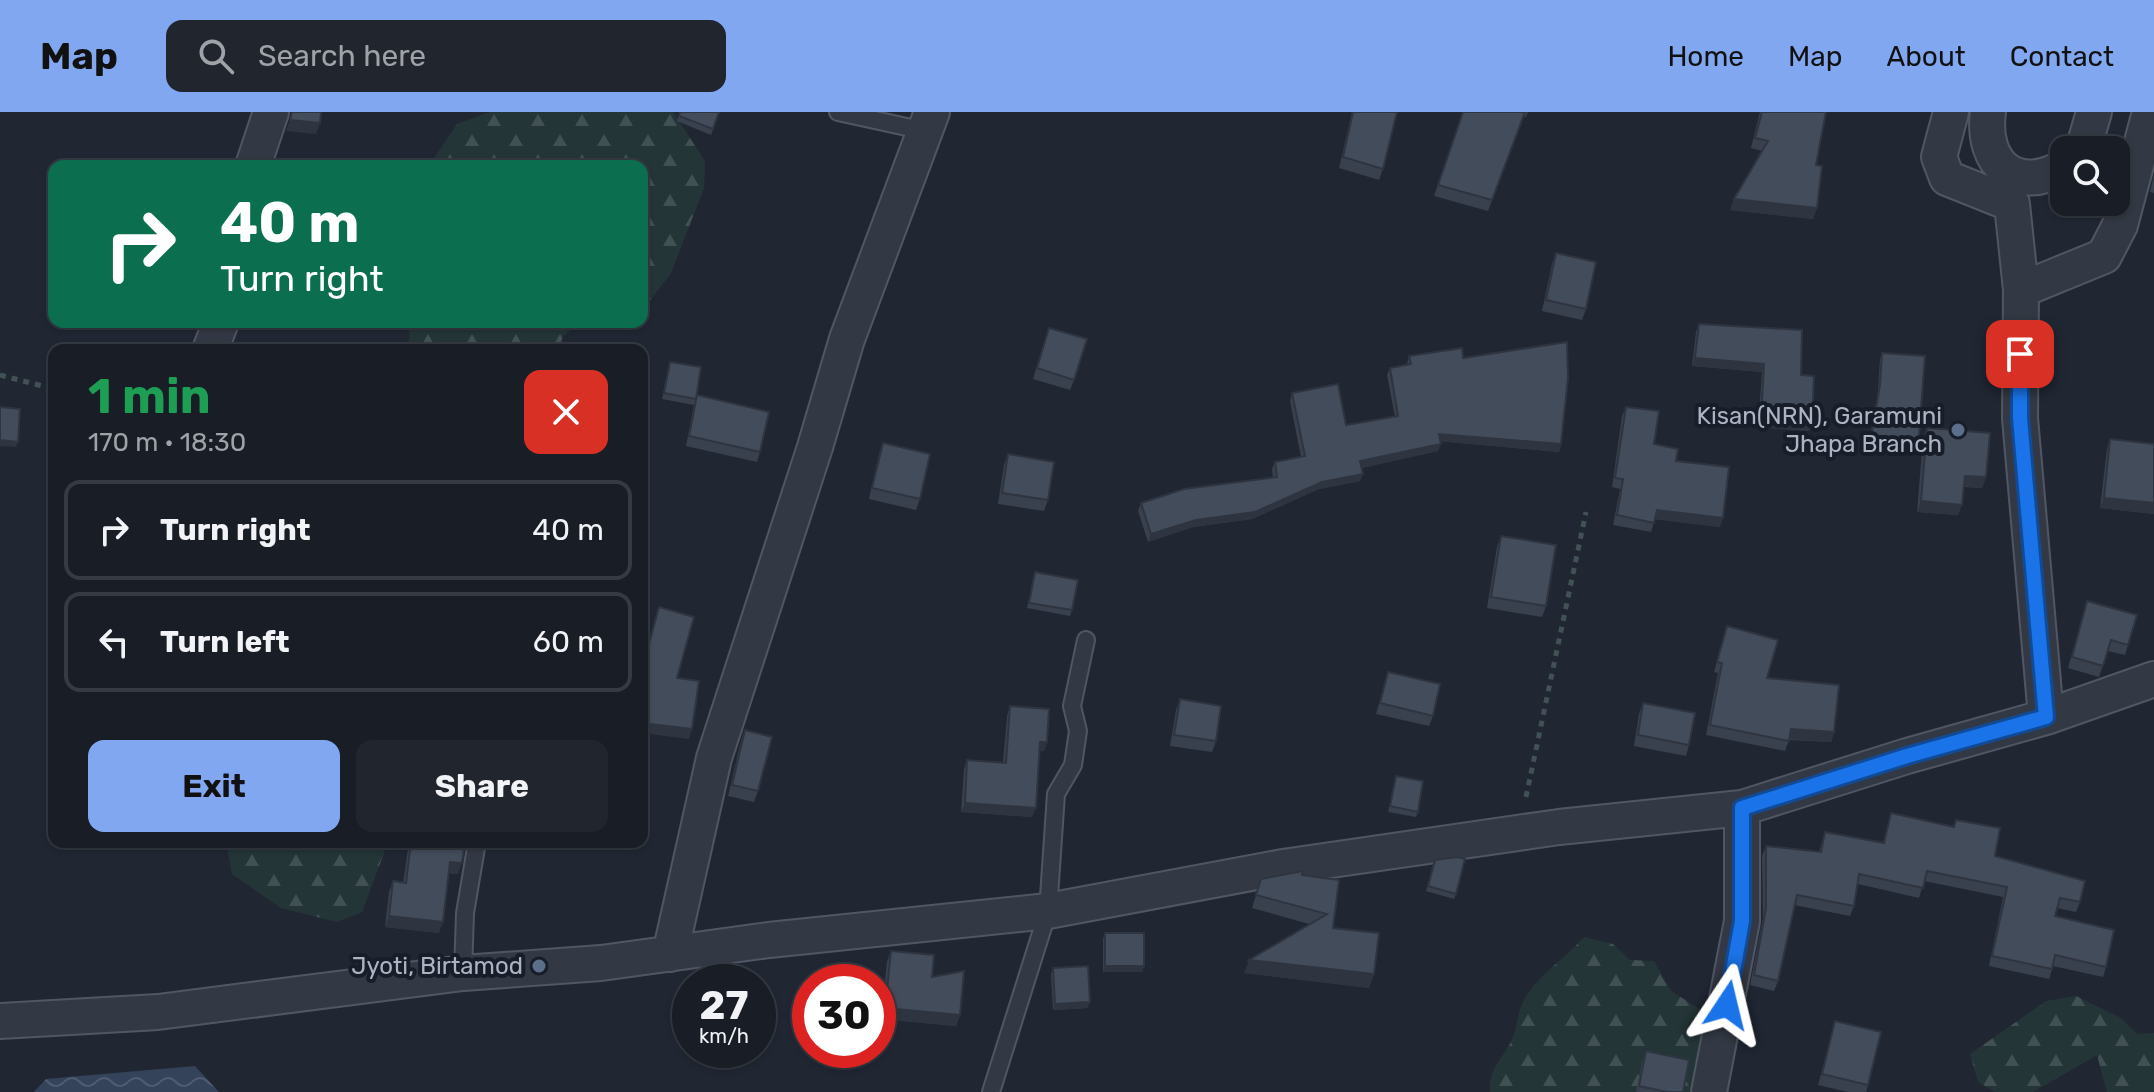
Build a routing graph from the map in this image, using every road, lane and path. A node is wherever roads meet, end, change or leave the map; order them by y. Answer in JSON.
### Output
{"nodes":[{"id":1,"x":271,"y":112,"type":"edge"},
{"id":2,"x":838,"y":112,"type":"edge"},
{"id":3,"x":1988,"y":112,"type":"edge"},
{"id":4,"x":2094,"y":112,"type":"edge"},
{"id":5,"x":2150,"y":112,"type":"edge"},
{"id":6,"x":1949,"y":113,"type":"edge"},
{"id":7,"x":929,"y":121,"type":"edge"},
{"id":8,"x":2087,"y":136,"type":"edge"},
{"id":9,"x":255,"y":160,"type":"edge"},
{"id":10,"x":2050,"y":173,"type":"edge"},
{"id":11,"x":2021,"y":290,"type":"junction"},
{"id":12,"x":0,"y":375,"type":"edge"},
{"id":13,"x":48,"y":387,"type":"edge"},
{"id":14,"x":1586,"y":512,"type":"dead end"},
{"id":15,"x":1086,"y":640,"type":"dead end"},
{"id":16,"x":2154,"y":679,"type":"edge"},
{"id":17,"x":2046,"y":717,"type":"junction"},
{"id":18,"x":1742,"y":808,"type":"junction"},
{"id":19,"x":1518,"y":833,"type":"junction"},
{"id":20,"x":476,"y":848,"type":"edge"},
{"id":21,"x":1048,"y":911,"type":"junction"},
{"id":22,"x":670,"y":954,"type":"junction"},
{"id":23,"x":463,"y":973,"type":"junction"},
{"id":24,"x":0,"y":1021,"type":"edge"},
{"id":25,"x":991,"y":1092,"type":"edge"},
{"id":26,"x":1709,"y":1092,"type":"edge"}],
"edges":[{"from":1,"to":9,"type":"street"},
{"from":2,"to":7,"type":"lane"},
{"from":3,"to":10,"type":"street"},
{"from":4,"to":8,"type":"street"},
{"from":5,"to":11,"type":"street"},
{"from":6,"to":11,"type":"street"},
{"from":7,"to":22,"type":"street"},
{"from":11,"to":17,"type":"street"},
{"from":12,"to":13,"type":"path"},
{"from":14,"to":19,"type":"path"},
{"from":15,"to":21,"type":"lane"},
{"from":16,"to":17,"type":"street"},
{"from":17,"to":18,"type":"street"},
{"from":18,"to":19,"type":"street"},
{"from":18,"to":26,"type":"street"},
{"from":19,"to":21,"type":"street"},
{"from":20,"to":23,"type":"lane"},
{"from":21,"to":22,"type":"street"},
{"from":21,"to":25,"type":"lane"},
{"from":22,"to":23,"type":"street"},
{"from":23,"to":24,"type":"street"}]}
